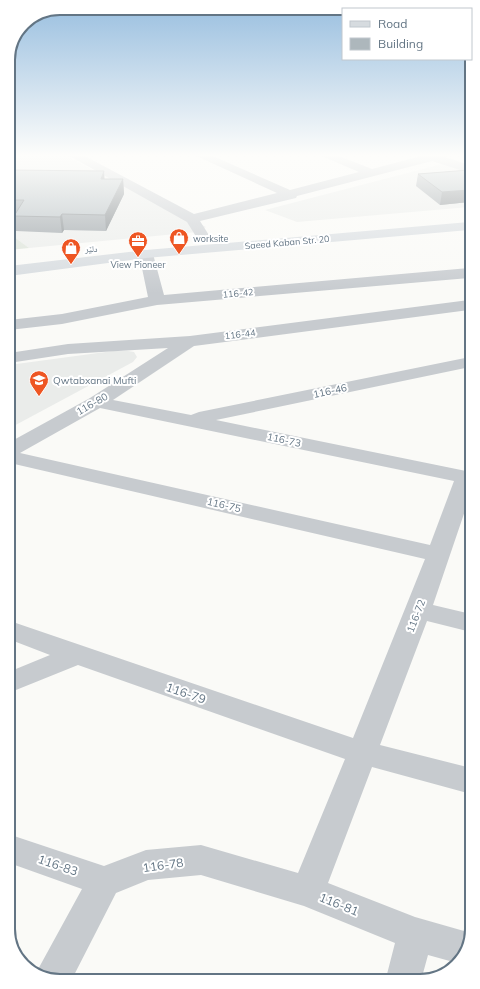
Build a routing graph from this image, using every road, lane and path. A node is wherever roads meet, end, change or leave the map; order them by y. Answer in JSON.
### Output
{"nodes":[{"id":1,"x":157,"y":200,"type":"edge"},
{"id":2,"x":270,"y":200,"type":"edge"},
{"id":3,"x":465,"y":215,"type":"edge"},
{"id":4,"x":192,"y":219,"type":"junction"},
{"id":5,"x":465,"y":226,"type":"edge"},
{"id":6,"x":275,"y":238,"type":"junction"},
{"id":7,"x":205,"y":240,"type":"junction"},
{"id":8,"x":146,"y":254,"type":"junction"},
{"id":9,"x":15,"y":257,"type":"edge"},
{"id":10,"x":15,"y":270,"type":"edge"},
{"id":11,"x":465,"y":274,"type":"edge"},
{"id":12,"x":157,"y":300,"type":"junction"},
{"id":13,"x":465,"y":306,"type":"edge"},
{"id":14,"x":62,"y":319,"type":"junction"},
{"id":15,"x":15,"y":324,"type":"edge"},
{"id":16,"x":190,"y":341,"type":"junction"},
{"id":17,"x":68,"y":349,"type":"junction"},
{"id":18,"x":15,"y":357,"type":"edge"},
{"id":19,"x":465,"y":363,"type":"edge"},
{"id":20,"x":97,"y":402,"type":"junction"},
{"id":21,"x":190,"y":420,"type":"junction"},
{"id":22,"x":15,"y":447,"type":"edge"},
{"id":23,"x":15,"y":458,"type":"edge"},
{"id":24,"x":465,"y":476,"type":"edge"},
{"id":25,"x":465,"y":487,"type":"edge"},
{"id":26,"x":438,"y":554,"type":"junction"},
{"id":27,"x":418,"y":610,"type":"junction"},
{"id":28,"x":465,"y":622,"type":"edge"},
{"id":29,"x":15,"y":632,"type":"edge"},
{"id":30,"x":77,"y":655,"type":"junction"},
{"id":31,"x":15,"y":680,"type":"edge"},
{"id":32,"x":363,"y":753,"type":"junction"},
{"id":33,"x":465,"y":779,"type":"edge"},
{"id":34,"x":15,"y":850,"type":"edge"},
{"id":35,"x":104,"y":882,"type":"junction"},
{"id":36,"x":308,"y":891,"type":"junction"},
{"id":37,"x":414,"y":934,"type":"junction"},
{"id":38,"x":461,"y":947,"type":"edge"},
{"id":39,"x":55,"y":974,"type":"edge"},
{"id":40,"x":405,"y":974,"type":"edge"}],
"edges":[{"from":1,"to":4,"type":"street"},
{"from":2,"to":4,"type":"street"},
{"from":3,"to":6,"type":"main road","name":"Saeed Kaban Str. 20"},
{"from":4,"to":7,"type":"street"},
{"from":5,"to":6,"type":"main road","name":"Saeed Kaban Str. 20"},
{"from":6,"to":7,"type":"main road","name":"Saeed Kaban Str. 20"},
{"from":6,"to":8,"type":"main road","name":"Saeed Kaban Str. 20"},
{"from":7,"to":9,"type":"main road","name":"Saeed Kaban Str. 20"},
{"from":8,"to":10,"type":"main road","name":"Saeed Kaban Str. 20"},
{"from":8,"to":12,"type":"street"},
{"from":11,"to":12,"type":"street","name":"116-42"},
{"from":12,"to":14,"type":"street","name":"116-42"},
{"from":13,"to":16,"type":"street","name":"116-44"},
{"from":14,"to":15,"type":"street","name":"116-42"},
{"from":14,"to":17,"type":"street"},
{"from":16,"to":17,"type":"street","name":"116-44"},
{"from":16,"to":20,"type":"street","name":"116-80"},
{"from":17,"to":18,"type":"street","name":"116-44"},
{"from":19,"to":21,"type":"street","name":"116-46"},
{"from":20,"to":21,"type":"street","name":"116-73"},
{"from":20,"to":22,"type":"street","name":"116-80"},
{"from":21,"to":24,"type":"street","name":"116-73"},
{"from":23,"to":26,"type":"street","name":"116-75"},
{"from":25,"to":26,"type":"street","name":"116-72"},
{"from":26,"to":27,"type":"street","name":"116-72"},
{"from":27,"to":28,"type":"street"},
{"from":27,"to":32,"type":"street","name":"116-72"},
{"from":29,"to":30,"type":"street","name":"116-79"},
{"from":30,"to":31,"type":"street"},
{"from":30,"to":32,"type":"street","name":"116-79"},
{"from":32,"to":33,"type":"street","name":"116-79"},
{"from":32,"to":36,"type":"street","name":"116-81"},
{"from":34,"to":35,"type":"street","name":"116-83"},
{"from":35,"to":36,"type":"street","name":"116-78"},
{"from":35,"to":39,"type":"street"},
{"from":36,"to":37,"type":"street","name":"116-81"},
{"from":37,"to":38,"type":"street","name":"116-81"},
{"from":37,"to":40,"type":"street"}]}
